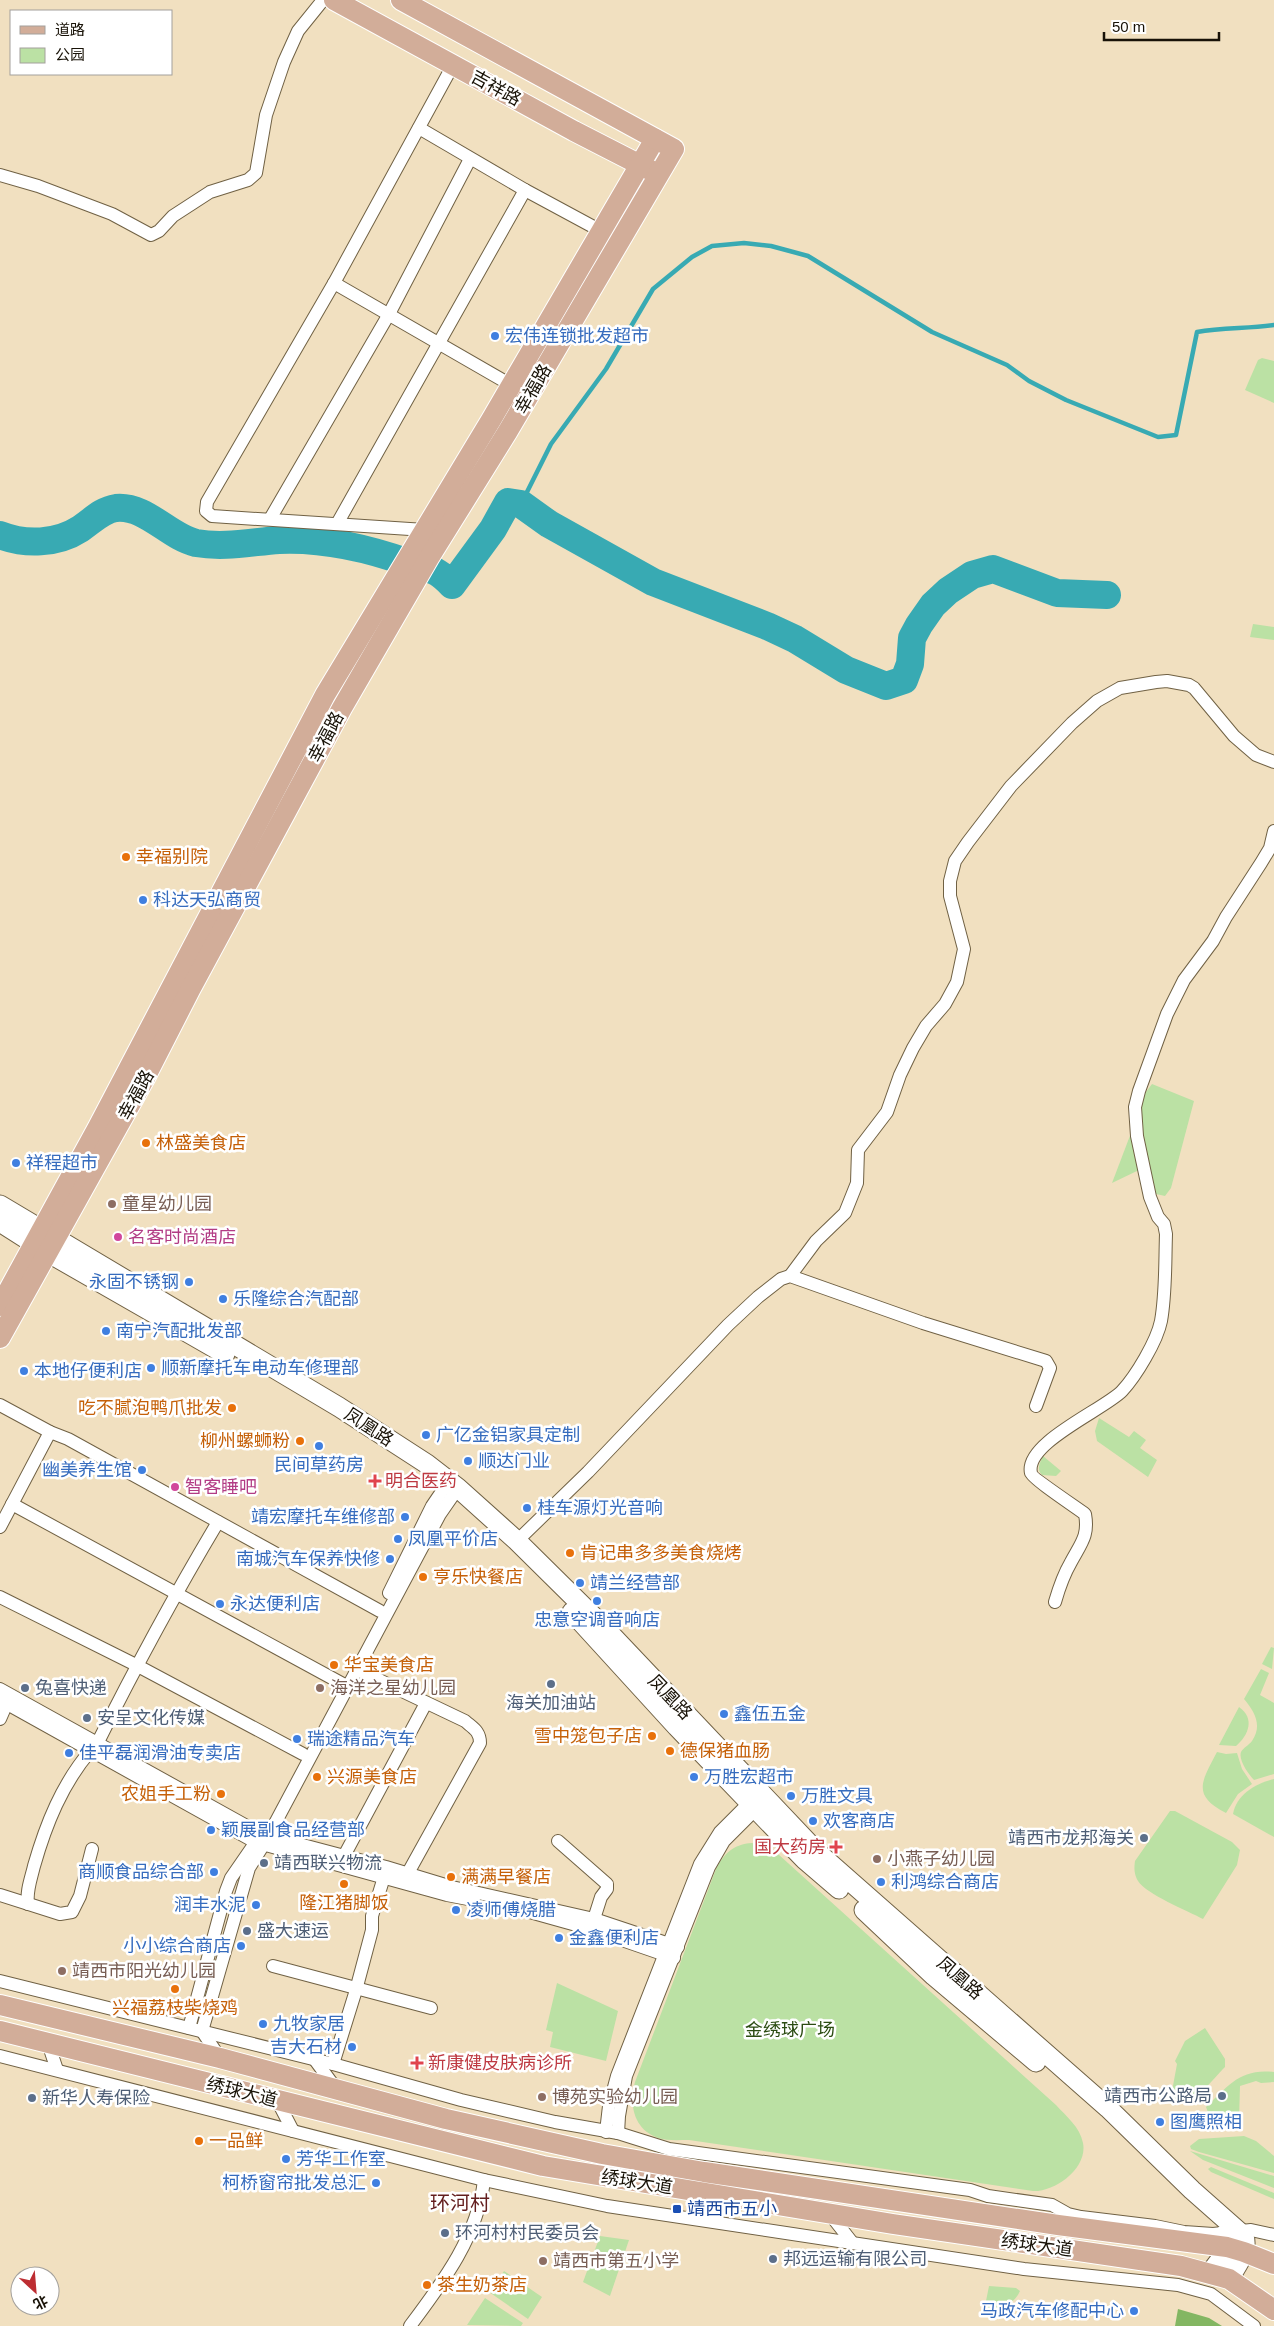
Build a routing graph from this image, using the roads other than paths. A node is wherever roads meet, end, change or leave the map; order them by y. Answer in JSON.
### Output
{"nodes":[{"id":1,"x":323,"y":0,"type":"edge"},
{"id":2,"x":334,"y":0,"type":"edge"},
{"id":3,"x":401,"y":0,"type":"edge"},
{"id":4,"x":453,"y":65,"type":"junction"},
{"id":5,"x":419,"y":128,"type":"junction"},
{"id":6,"x":655,"y":139,"type":"junction"},
{"id":7,"x":674,"y":149,"type":"joint"},
{"id":8,"x":470,"y":159,"type":"junction"},
{"id":9,"x":640,"y":165,"type":"junction"},
{"id":10,"x":659,"y":174,"type":"junction"},
{"id":11,"x":0,"y":175,"type":"edge"},
{"id":12,"x":525,"y":190,"type":"junction"},
{"id":13,"x":601,"y":231,"type":"junction"},
{"id":14,"x":334,"y":283,"type":"junction"},
{"id":15,"x":389,"y":314,"type":"junction"},
{"id":16,"x":437,"y":344,"type":"junction"},
{"id":17,"x":511,"y":385,"type":"junction"},
{"id":18,"x":270,"y":519,"type":"junction"},
{"id":19,"x":337,"y":524,"type":"junction"},
{"id":20,"x":424,"y":530,"type":"junction"},
{"id":21,"x":421,"y":553,"type":"junction"},
{"id":22,"x":1274,"y":762,"type":"edge"},
{"id":23,"x":1274,"y":831,"type":"edge"},
{"id":24,"x":0,"y":1204,"type":"edge"},
{"id":25,"x":0,"y":1222,"type":"edge"},
{"id":26,"x":44,"y":1240,"type":"junction"},
{"id":27,"x":790,"y":1276,"type":"junction"},
{"id":28,"x":0,"y":1306,"type":"edge"},
{"id":29,"x":0,"y":1338,"type":"edge"},
{"id":30,"x":0,"y":1405,"type":"edge"},
{"id":31,"x":1036,"y":1406,"type":"dead end"},
{"id":32,"x":50,"y":1432,"type":"junction"},
{"id":33,"x":450,"y":1489,"type":"junction"},
{"id":34,"x":12,"y":1504,"type":"junction"},
{"id":35,"x":218,"y":1522,"type":"junction"},
{"id":36,"x":0,"y":1527,"type":"edge"},
{"id":37,"x":517,"y":1541,"type":"junction"},
{"id":38,"x":175,"y":1593,"type":"junction"},
{"id":39,"x":0,"y":1597,"type":"edge"},
{"id":40,"x":1055,"y":1602,"type":"dead end"},
{"id":41,"x":380,"y":1611,"type":"junction"},
{"id":42,"x":136,"y":1665,"type":"junction"},
{"id":43,"x":358,"y":1670,"type":"junction"},
{"id":44,"x":341,"y":1683,"type":"junction"},
{"id":45,"x":0,"y":1689,"type":"edge"},
{"id":46,"x":4,"y":1702,"type":"edge"},
{"id":47,"x":426,"y":1702,"type":"junction"},
{"id":48,"x":0,"y":1718,"type":"edge"},
{"id":49,"x":94,"y":1747,"type":"junction"},
{"id":50,"x":303,"y":1754,"type":"junction"},
{"id":51,"x":758,"y":1801,"type":"junction"},
{"id":52,"x":262,"y":1839,"type":"junction"},
{"id":53,"x":558,"y":1841,"type":"dead end"},
{"id":54,"x":92,"y":1849,"type":"dead end"},
{"id":55,"x":344,"y":1856,"type":"junction"},
{"id":56,"x":408,"y":1873,"type":"junction"},
{"id":57,"x":384,"y":1878,"type":"junction"},
{"id":58,"x":0,"y":1895,"type":"edge"},
{"id":59,"x":28,"y":1904,"type":"junction"},
{"id":60,"x":594,"y":1919,"type":"junction"},
{"id":61,"x":672,"y":1951,"type":"junction"},
{"id":62,"x":273,"y":1966,"type":"dead end"},
{"id":63,"x":0,"y":1981,"type":"edge"},
{"id":64,"x":356,"y":1990,"type":"junction"},
{"id":65,"x":46,"y":1994,"type":"junction"},
{"id":66,"x":0,"y":2005,"type":"edge"},
{"id":67,"x":431,"y":2008,"type":"dead end"},
{"id":68,"x":61,"y":2020,"type":"junction"},
{"id":69,"x":195,"y":2029,"type":"junction"},
{"id":70,"x":0,"y":2032,"type":"edge"},
{"id":71,"x":48,"y":2044,"type":"junction"},
{"id":72,"x":0,"y":2056,"type":"edge"},
{"id":73,"x":220,"y":2058,"type":"junction"},
{"id":74,"x":315,"y":2060,"type":"junction"},
{"id":75,"x":333,"y":2064,"type":"junction"},
{"id":76,"x":57,"y":2070,"type":"junction"},
{"id":77,"x":419,"y":2089,"type":"junction"},
{"id":78,"x":337,"y":2090,"type":"junction"},
{"id":79,"x":278,"y":2102,"type":"junction"},
{"id":80,"x":446,"y":2119,"type":"junction"},
{"id":81,"x":293,"y":2131,"type":"junction"},
{"id":82,"x":612,"y":2133,"type":"junction"},
{"id":83,"x":484,"y":2180,"type":"junction"},
{"id":84,"x":829,"y":2213,"type":"junction"},
{"id":85,"x":1274,"y":2235,"type":"edge"},
{"id":86,"x":851,"y":2241,"type":"junction"},
{"id":87,"x":1233,"y":2241,"type":"junction"},
{"id":88,"x":1274,"y":2264,"type":"edge"},
{"id":89,"x":1210,"y":2273,"type":"junction"},
{"id":90,"x":1229,"y":2279,"type":"junction"},
{"id":91,"x":1274,"y":2310,"type":"edge"},
{"id":92,"x":410,"y":2326,"type":"edge"},
{"id":93,"x":1254,"y":2326,"type":"edge"}],
"edges":[{"from":1,"to":11,"type":"street"},
{"from":2,"to":4,"type":"main road","name":"吉祥路"},
{"from":3,"to":6,"type":"main road","name":"吉祥路"},
{"from":4,"to":5,"type":"street"},
{"from":4,"to":9,"type":"main road","name":"吉祥路"},
{"from":5,"to":8,"type":"street"},
{"from":5,"to":14,"type":"street"},
{"from":6,"to":7,"type":"main road","name":"吉祥路"},
{"from":6,"to":9,"type":"main road","name":"幸福路"},
{"from":7,"to":10,"type":"main road","name":"幸福路"},
{"from":8,"to":12,"type":"street"},
{"from":8,"to":15,"type":"street"},
{"from":9,"to":10,"type":"main road","name":"吉祥路"},
{"from":9,"to":13,"type":"main road","name":"幸福路"},
{"from":10,"to":21,"type":"main road","name":"幸福路"},
{"from":12,"to":13,"type":"street"},
{"from":12,"to":16,"type":"street"},
{"from":13,"to":17,"type":"main road","name":"幸福路"},
{"from":14,"to":15,"type":"street"},
{"from":14,"to":18,"type":"street"},
{"from":15,"to":16,"type":"street"},
{"from":15,"to":18,"type":"street"},
{"from":16,"to":17,"type":"street"},
{"from":16,"to":19,"type":"street"},
{"from":17,"to":20,"type":"main road","name":"幸福路"},
{"from":18,"to":19,"type":"street"},
{"from":19,"to":20,"type":"street"},
{"from":20,"to":21,"type":"main road","name":"幸福路"},
{"from":21,"to":26,"type":"main road","name":"幸福路"},
{"from":22,"to":27,"type":"street"},
{"from":23,"to":40,"type":"street"},
{"from":24,"to":26,"type":"main road","name":"凤凰路"},
{"from":25,"to":26,"type":"main road","name":"凤凰路"},
{"from":26,"to":28,"type":"main road","name":"幸福路"},
{"from":26,"to":29,"type":"main road","name":"幸福路"},
{"from":26,"to":33,"type":"main road","name":"凤凰路"},
{"from":27,"to":31,"type":"street"},
{"from":27,"to":37,"type":"street"},
{"from":30,"to":32,"type":"street"},
{"from":32,"to":34,"type":"street"},
{"from":32,"to":35,"type":"street"},
{"from":33,"to":37,"type":"main road","name":"凤凰路"},
{"from":33,"to":41,"type":"street"},
{"from":33,"to":43,"type":"street"},
{"from":33,"to":51,"type":"main road","name":"凤凰路"},
{"from":34,"to":36,"type":"street"},
{"from":34,"to":38,"type":"street"},
{"from":35,"to":38,"type":"street"},
{"from":35,"to":41,"type":"street"},
{"from":37,"to":51,"type":"main road","name":"凤凰路"},
{"from":38,"to":42,"type":"street"},
{"from":38,"to":44,"type":"street"},
{"from":39,"to":42,"type":"street"},
{"from":41,"to":44,"type":"street"},
{"from":42,"to":49,"type":"street"},
{"from":42,"to":50,"type":"street"},
{"from":43,"to":47,"type":"street"},
{"from":43,"to":52,"type":"street"},
{"from":44,"to":50,"type":"street"},
{"from":45,"to":49,"type":"street"},
{"from":46,"to":48,"type":"street"},
{"from":46,"to":49,"type":"street"},
{"from":47,"to":55,"type":"street"},
{"from":47,"to":56,"type":"street"},
{"from":49,"to":52,"type":"street"},
{"from":49,"to":59,"type":"street"},
{"from":50,"to":52,"type":"street"},
{"from":51,"to":61,"type":"street"},
{"from":51,"to":87,"type":"main road","name":"凤凰路"},
{"from":52,"to":55,"type":"street"},
{"from":52,"to":57,"type":"street"},
{"from":52,"to":69,"type":"street"},
{"from":53,"to":60,"type":"street"},
{"from":54,"to":59,"type":"street"},
{"from":55,"to":56,"type":"street"},
{"from":56,"to":60,"type":"street"},
{"from":57,"to":61,"type":"street"},
{"from":57,"to":64,"type":"street"},
{"from":58,"to":59,"type":"street"},
{"from":60,"to":61,"type":"street"},
{"from":61,"to":82,"type":"street"},
{"from":62,"to":64,"type":"street"},
{"from":63,"to":65,"type":"street"},
{"from":64,"to":67,"type":"street"},
{"from":64,"to":75,"type":"street"},
{"from":65,"to":68,"type":"street"},
{"from":65,"to":69,"type":"street"},
{"from":66,"to":68,"type":"main road","name":"绣球大道"},
{"from":68,"to":73,"type":"main road","name":"绣球大道"},
{"from":69,"to":73,"type":"street"},
{"from":69,"to":74,"type":"street"},
{"from":70,"to":71,"type":"main road","name":"绣球大道"},
{"from":71,"to":76,"type":"street"},
{"from":71,"to":79,"type":"main road","name":"绣球大道"},
{"from":72,"to":76,"type":"street"},
{"from":73,"to":78,"type":"main road","name":"绣球大道"},
{"from":74,"to":75,"type":"street"},
{"from":74,"to":78,"type":"street"},
{"from":75,"to":77,"type":"street"},
{"from":76,"to":81,"type":"street"},
{"from":77,"to":80,"type":"street"},
{"from":77,"to":82,"type":"street"},
{"from":78,"to":80,"type":"main road","name":"绣球大道"},
{"from":79,"to":81,"type":"street"},
{"from":79,"to":84,"type":"main road","name":"绣球大道"},
{"from":80,"to":87,"type":"main road","name":"绣球大道"},
{"from":81,"to":83,"type":"street"},
{"from":82,"to":87,"type":"street"},
{"from":83,"to":86,"type":"street"},
{"from":83,"to":92,"type":"street"},
{"from":84,"to":86,"type":"street"},
{"from":84,"to":89,"type":"main road","name":"绣球大道"},
{"from":85,"to":87,"type":"street"},
{"from":86,"to":93,"type":"street"},
{"from":87,"to":88,"type":"main road","name":"绣球大道"},
{"from":87,"to":89,"type":"main road"},
{"from":87,"to":90,"type":"main road"},
{"from":89,"to":90,"type":"main road","name":"绣球大道"},
{"from":90,"to":91,"type":"main road","name":"绣球大道"}]}
